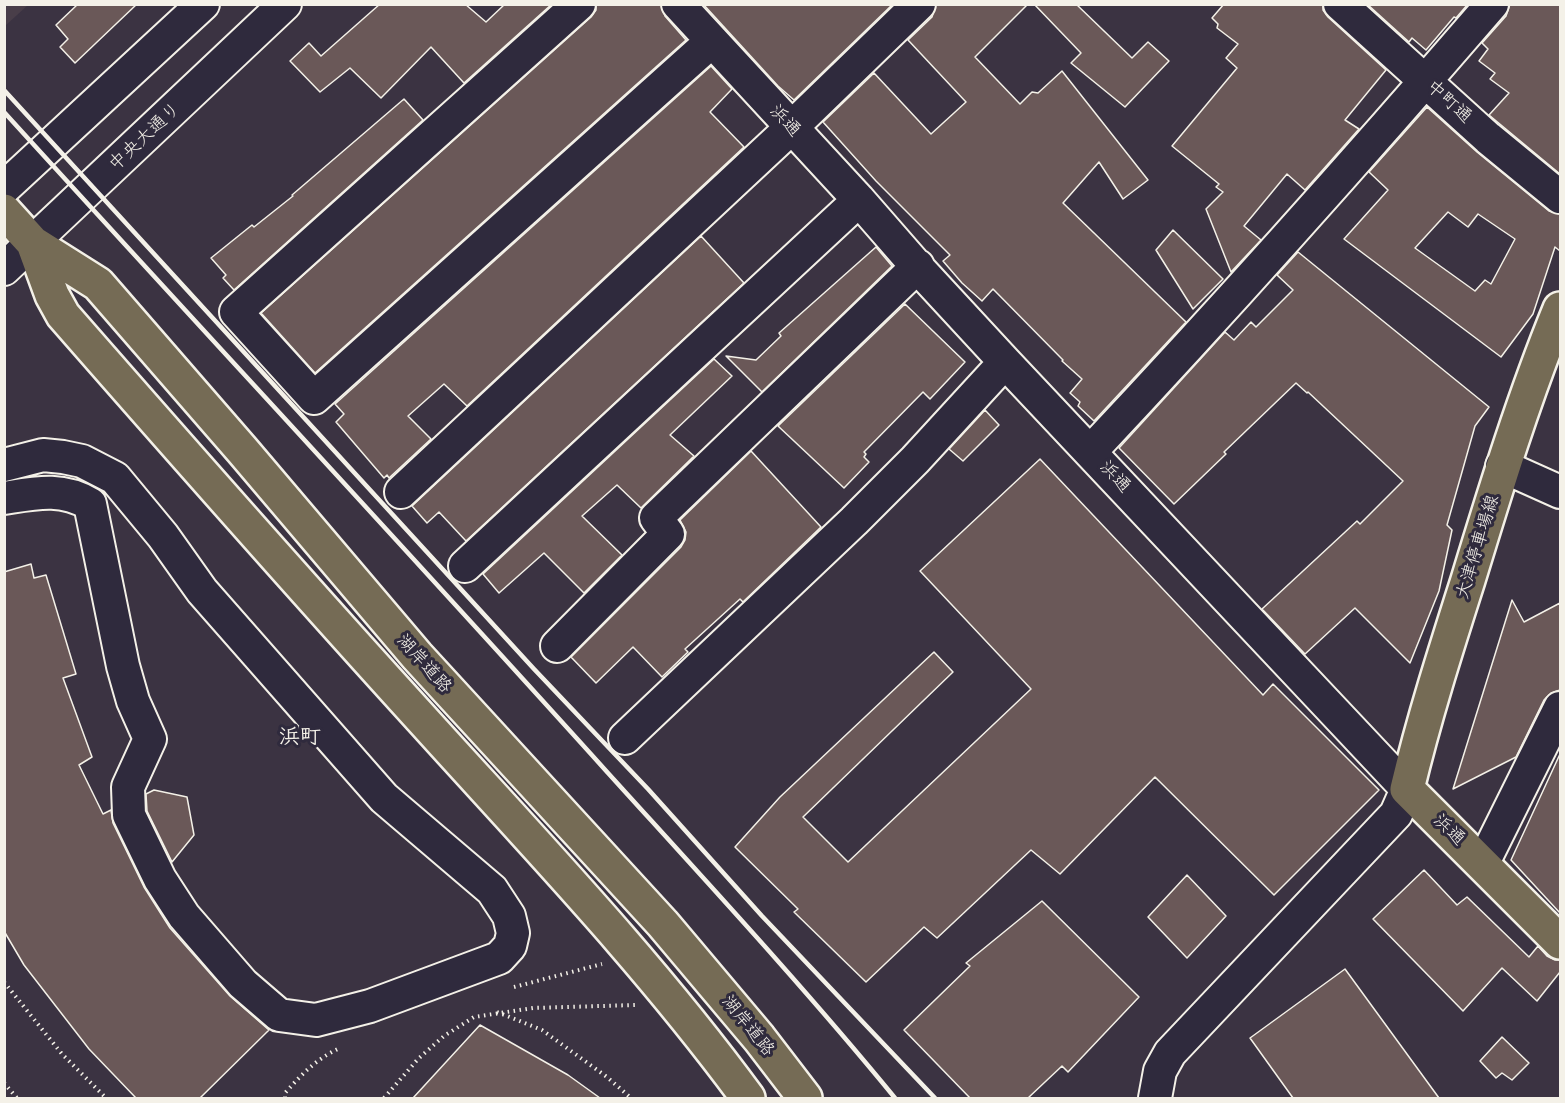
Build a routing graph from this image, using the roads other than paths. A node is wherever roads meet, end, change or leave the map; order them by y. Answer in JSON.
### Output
{"nodes":[{"id":1,"x":203,"y":4,"type":"edge"},
{"id":2,"x":285,"y":4,"type":"edge"},
{"id":3,"x":579,"y":4,"type":"edge"},
{"id":4,"x":678,"y":4,"type":"edge"},
{"id":5,"x":919,"y":4,"type":"edge"},
{"id":6,"x":1340,"y":4,"type":"edge"},
{"id":7,"x":1492,"y":4,"type":"edge"},
{"id":8,"x":712,"y":41,"type":"junction"},
{"id":9,"x":1426,"y":82,"type":"junction"},
{"id":10,"x":791,"y":128,"type":"junction"},
{"id":11,"x":4,"y":188,"type":"edge"},
{"id":12,"x":1560,"y":197,"type":"edge"},
{"id":13,"x":859,"y":200,"type":"junction"},
{"id":14,"x":4,"y":211,"type":"edge"},
{"id":15,"x":33,"y":243,"type":"junction"},
{"id":16,"x":918,"y":266,"type":"junction"},
{"id":17,"x":4,"y":269,"type":"edge"},
{"id":18,"x":1560,"y":309,"type":"edge"},
{"id":19,"x":1005,"y":362,"type":"junction"},
{"id":20,"x":1091,"y":451,"type":"junction"},
{"id":21,"x":4,"y":465,"type":"edge"},
{"id":22,"x":1503,"y":466,"type":"junction"},
{"id":23,"x":126,"y":492,"type":"junction"},
{"id":24,"x":401,"y":492,"type":"dead end"},
{"id":25,"x":1560,"y":492,"type":"edge"},
{"id":26,"x":4,"y":498,"type":"edge"},
{"id":27,"x":90,"y":504,"type":"junction"},
{"id":28,"x":465,"y":566,"type":"dead end"},
{"id":29,"x":557,"y":646,"type":"dead end"},
{"id":30,"x":1560,"y":708,"type":"edge"},
{"id":31,"x":625,"y":738,"type":"dead end"},
{"id":32,"x":1407,"y":789,"type":"junction"},
{"id":33,"x":1484,"y":863,"type":"junction"},
{"id":34,"x":1560,"y":942,"type":"edge"},
{"id":35,"x":748,"y":1098,"type":"edge"},
{"id":36,"x":805,"y":1098,"type":"edge"},
{"id":37,"x":1155,"y":1098,"type":"edge"}],
"edges":[{"from":1,"to":11,"type":"street"},
{"from":2,"to":15,"type":"street","name":"中央大通り"},
{"from":3,"to":8,"type":"street"},
{"from":4,"to":8,"type":"street","name":"浜通"},
{"from":5,"to":10,"type":"street"},
{"from":6,"to":9,"type":"street","name":"中町通"},
{"from":7,"to":9,"type":"street"},
{"from":8,"to":10,"type":"street","name":"浜通"},
{"from":9,"to":12,"type":"street","name":"中町通"},
{"from":9,"to":20,"type":"street"},
{"from":10,"to":13,"type":"street","name":"浜通"},
{"from":10,"to":24,"type":"street"},
{"from":13,"to":16,"type":"street","name":"浜通"},
{"from":13,"to":28,"type":"street"},
{"from":14,"to":15,"type":"main road","name":"湖岸道路"},
{"from":15,"to":17,"type":"street","name":"中央大通り"},
{"from":15,"to":35,"type":"main road","name":"湖岸道路"},
{"from":15,"to":36,"type":"main road","name":"湖岸道路"},
{"from":16,"to":19,"type":"street","name":"浜通"},
{"from":16,"to":29,"type":"street"},
{"from":18,"to":22,"type":"main road","name":"大津停車場線"},
{"from":19,"to":20,"type":"street","name":"浜通"},
{"from":19,"to":31,"type":"street"},
{"from":20,"to":32,"type":"street","name":"浜通"},
{"from":21,"to":23,"type":"street"},
{"from":22,"to":25,"type":"street"},
{"from":22,"to":32,"type":"main road","name":"大津停車場線"},
{"from":23,"to":27,"type":"street"},
{"from":23,"to":27,"type":"street"},
{"from":26,"to":27,"type":"street"},
{"from":30,"to":33,"type":"street"},
{"from":32,"to":33,"type":"main road","name":"浜通"},
{"from":32,"to":37,"type":"street"},
{"from":33,"to":34,"type":"main road","name":"浜通"}]}
